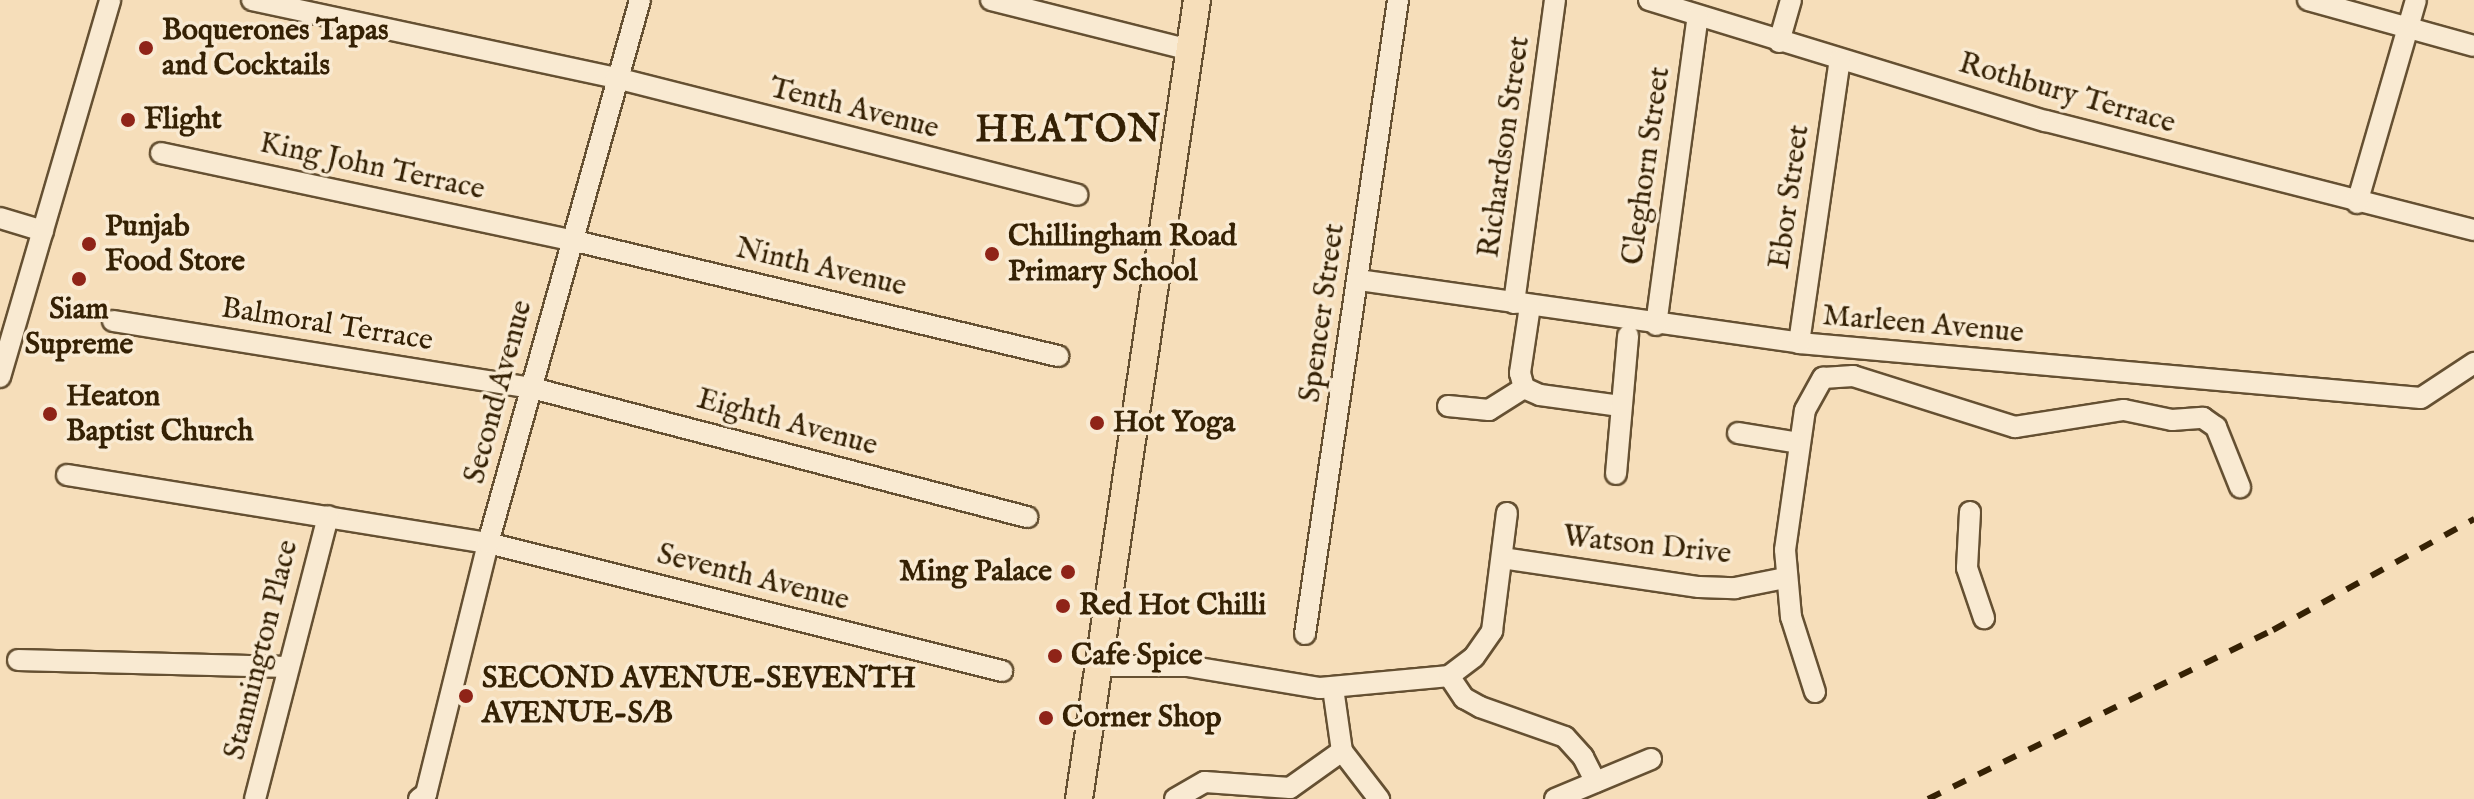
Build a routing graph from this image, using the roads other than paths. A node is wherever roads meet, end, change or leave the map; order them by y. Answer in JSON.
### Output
{"nodes":[{"id":1,"x":110,"y":0,"type":"edge"},
{"id":2,"x":252,"y":0,"type":"edge"},
{"id":3,"x":640,"y":0,"type":"edge"},
{"id":4,"x":991,"y":0,"type":"edge"},
{"id":5,"x":1197,"y":0,"type":"edge"},
{"id":6,"x":1398,"y":0,"type":"edge"},
{"id":7,"x":1555,"y":0,"type":"edge"},
{"id":8,"x":1649,"y":0,"type":"edge"},
{"id":9,"x":1791,"y":0,"type":"edge"},
{"id":10,"x":2308,"y":0,"type":"edge"},
{"id":11,"x":2416,"y":0,"type":"edge"},
{"id":12,"x":1698,"y":16,"type":"junction"},
{"id":13,"x":2408,"y":28,"type":"junction"},
{"id":14,"x":1779,"y":42,"type":"junction"},
{"id":15,"x":2474,"y":46,"type":"edge"},
{"id":16,"x":1190,"y":50,"type":"junction"},
{"id":17,"x":1840,"y":60,"type":"junction"},
{"id":18,"x":616,"y":78,"type":"junction"},
{"id":19,"x":161,"y":153,"type":"dead end"},
{"id":20,"x":1077,"y":195,"type":"dead end"},
{"id":21,"x":2357,"y":203,"type":"junction"},
{"id":22,"x":0,"y":218,"type":"edge"},
{"id":23,"x":2474,"y":230,"type":"edge"},
{"id":24,"x":43,"y":231,"type":"junction"},
{"id":25,"x":571,"y":240,"type":"junction"},
{"id":26,"x":1359,"y":280,"type":"junction"},
{"id":27,"x":1522,"y":304,"type":"junction"},
{"id":28,"x":113,"y":321,"type":"dead end"},
{"id":29,"x":1656,"y":325,"type":"junction"},
{"id":30,"x":1628,"y":336,"type":"dead end"},
{"id":31,"x":1799,"y":343,"type":"junction"},
{"id":32,"x":1058,"y":356,"type":"dead end"},
{"id":33,"x":2474,"y":363,"type":"edge"},
{"id":34,"x":0,"y":377,"type":"edge"},
{"id":35,"x":532,"y":388,"type":"junction"},
{"id":36,"x":1524,"y":388,"type":"junction"},
{"id":37,"x":1448,"y":406,"type":"dead end"},
{"id":38,"x":1620,"y":406,"type":"junction"},
{"id":39,"x":1738,"y":433,"type":"dead end"},
{"id":40,"x":1799,"y":443,"type":"junction"},
{"id":41,"x":1616,"y":474,"type":"dead end"},
{"id":42,"x":67,"y":475,"type":"dead end"},
{"id":43,"x":2240,"y":487,"type":"dead end"},
{"id":44,"x":1970,"y":512,"type":"dead end"},
{"id":45,"x":1507,"y":513,"type":"dead end"},
{"id":46,"x":328,"y":516,"type":"junction"},
{"id":47,"x":1027,"y":517,"type":"dead end"},
{"id":48,"x":488,"y":543,"type":"junction"},
{"id":49,"x":1502,"y":558,"type":"junction"},
{"id":50,"x":1785,"y":578,"type":"junction"},
{"id":51,"x":1984,"y":618,"type":"dead end"},
{"id":52,"x":1305,"y":634,"type":"dead end"},
{"id":53,"x":18,"y":660,"type":"dead end"},
{"id":54,"x":1100,"y":666,"type":"junction"},
{"id":55,"x":288,"y":667,"type":"junction"},
{"id":56,"x":1002,"y":671,"type":"dead end"},
{"id":57,"x":1449,"y":676,"type":"junction"},
{"id":58,"x":1333,"y":688,"type":"junction"},
{"id":59,"x":1815,"y":692,"type":"dead end"},
{"id":60,"x":1342,"y":751,"type":"junction"},
{"id":61,"x":1651,"y":759,"type":"dead end"},
{"id":62,"x":1596,"y":782,"type":"junction"},
{"id":63,"x":255,"y":799,"type":"edge"},
{"id":64,"x":419,"y":799,"type":"edge"},
{"id":65,"x":1079,"y":799,"type":"edge"},
{"id":66,"x":1175,"y":799,"type":"edge"},
{"id":67,"x":1379,"y":799,"type":"edge"},
{"id":68,"x":1555,"y":799,"type":"edge"}],
"edges":[{"from":1,"to":24,"type":"street"},
{"from":2,"to":18,"type":"street","name":"Tenth Avenue"},
{"from":3,"to":18,"type":"street","name":"Second Avenue"},
{"from":4,"to":16,"type":"street"},
{"from":5,"to":16,"type":"main road"},
{"from":6,"to":26,"type":"street","name":"Spencer Street"},
{"from":7,"to":27,"type":"street","name":"Richardson Street"},
{"from":8,"to":12,"type":"street","name":"Rothbury Terrace"},
{"from":9,"to":14,"type":"street"},
{"from":10,"to":13,"type":"street"},
{"from":11,"to":13,"type":"street"},
{"from":12,"to":14,"type":"street","name":"Rothbury Terrace"},
{"from":12,"to":29,"type":"street","name":"Cleghorn Street"},
{"from":13,"to":15,"type":"street"},
{"from":13,"to":21,"type":"street"},
{"from":14,"to":17,"type":"street","name":"Rothbury Terrace"},
{"from":16,"to":54,"type":"main road"},
{"from":17,"to":21,"type":"street","name":"Rothbury Terrace"},
{"from":17,"to":31,"type":"street","name":"Ebor Street"},
{"from":18,"to":20,"type":"street","name":"Tenth Avenue"},
{"from":18,"to":25,"type":"street","name":"Second Avenue"},
{"from":19,"to":25,"type":"street","name":"King John Terrace"},
{"from":21,"to":23,"type":"street","name":"Rothbury Terrace"},
{"from":22,"to":24,"type":"street"},
{"from":24,"to":34,"type":"street"},
{"from":25,"to":32,"type":"street","name":"Ninth Avenue"},
{"from":25,"to":35,"type":"street","name":"Second Avenue"},
{"from":26,"to":27,"type":"street","name":"Marleen Avenue"},
{"from":26,"to":52,"type":"street","name":"Spencer Street"},
{"from":27,"to":29,"type":"street","name":"Marleen Avenue"},
{"from":27,"to":36,"type":"street","name":"Richardson Street"},
{"from":28,"to":35,"type":"street","name":"Balmoral Terrace"},
{"from":29,"to":31,"type":"street","name":"Marleen Avenue"},
{"from":30,"to":38,"type":"street"},
{"from":31,"to":33,"type":"street","name":"Marleen Avenue"},
{"from":35,"to":47,"type":"street","name":"Eighth Avenue"},
{"from":35,"to":48,"type":"street","name":"Second Avenue"},
{"from":36,"to":37,"type":"street"},
{"from":36,"to":38,"type":"street"},
{"from":38,"to":41,"type":"street"},
{"from":39,"to":40,"type":"street"},
{"from":40,"to":43,"type":"street"},
{"from":40,"to":50,"type":"street"},
{"from":42,"to":46,"type":"street","name":"Seventh Avenue"},
{"from":44,"to":51,"type":"street"},
{"from":45,"to":49,"type":"street"},
{"from":46,"to":48,"type":"street","name":"Seventh Avenue"},
{"from":46,"to":55,"type":"street","name":"Stannington Place"},
{"from":48,"to":56,"type":"street","name":"Seventh Avenue"},
{"from":48,"to":64,"type":"street","name":"Second Avenue"},
{"from":49,"to":50,"type":"street","name":"Watson Drive"},
{"from":49,"to":57,"type":"street"},
{"from":50,"to":59,"type":"street"},
{"from":53,"to":55,"type":"street"},
{"from":54,"to":58,"type":"street"},
{"from":54,"to":65,"type":"main road"},
{"from":55,"to":63,"type":"street","name":"Stannington Place"},
{"from":57,"to":58,"type":"street"},
{"from":57,"to":62,"type":"street"},
{"from":58,"to":60,"type":"street"},
{"from":60,"to":66,"type":"street"},
{"from":60,"to":67,"type":"street"},
{"from":61,"to":62,"type":"street"},
{"from":62,"to":68,"type":"street"}]}
